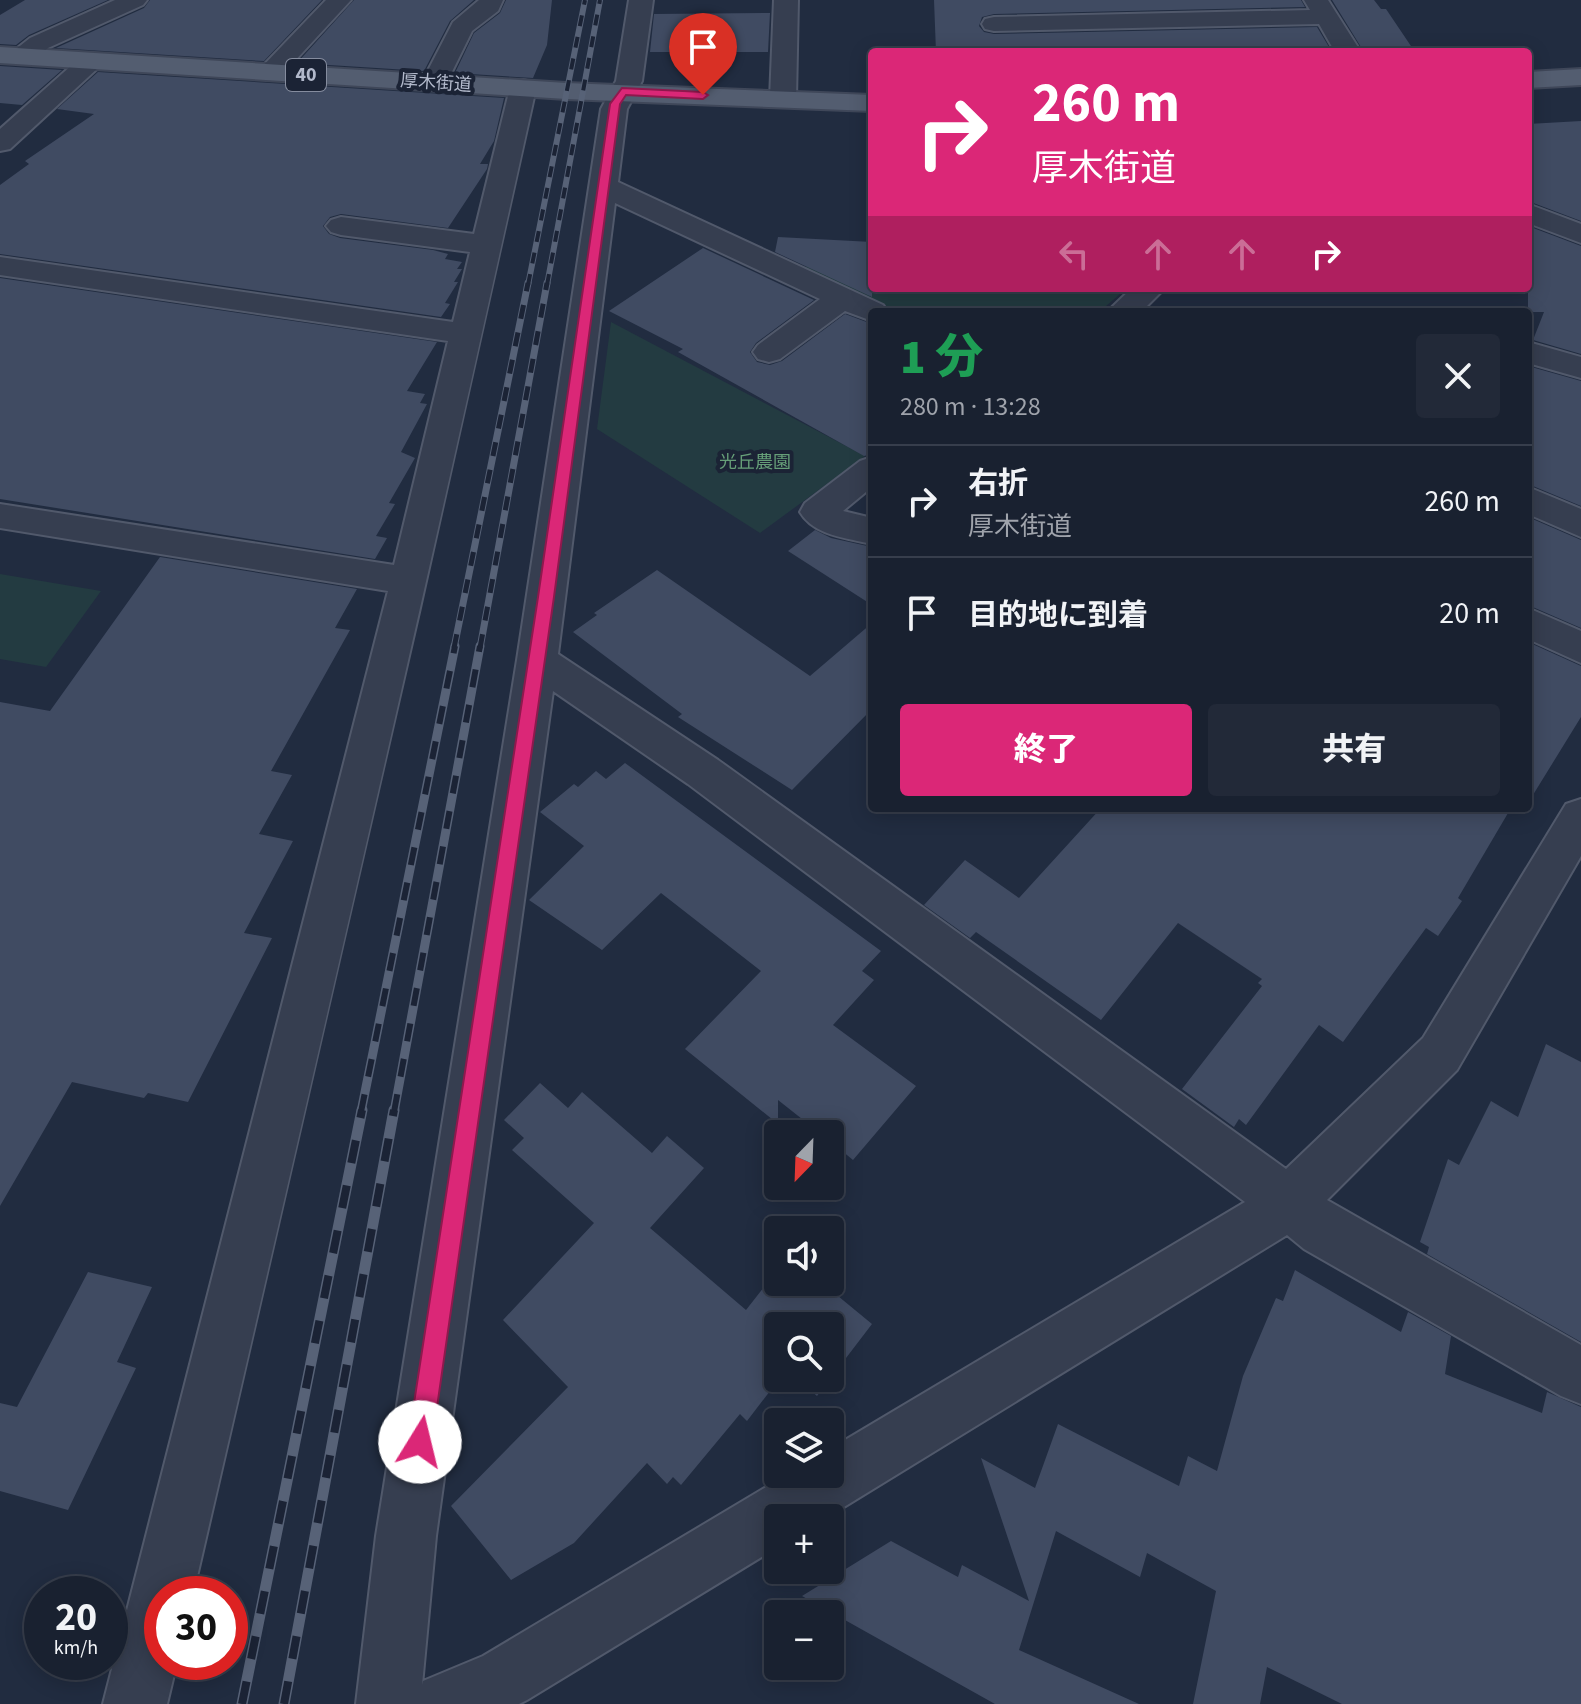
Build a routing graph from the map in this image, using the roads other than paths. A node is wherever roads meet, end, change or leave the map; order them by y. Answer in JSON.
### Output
{"nodes":[{"id":1,"x":82,"y":0,"type":"edge"},
{"id":2,"x":135,"y":0,"type":"edge"},
{"id":3,"x":339,"y":0,"type":"edge"},
{"id":4,"x":491,"y":0,"type":"edge"},
{"id":5,"x":641,"y":0,"type":"edge"},
{"id":6,"x":786,"y":0,"type":"edge"},
{"id":7,"x":1321,"y":9,"type":"edge"},
{"id":8,"x":992,"y":12,"type":"edge"},
{"id":9,"x":110,"y":13,"type":"junction"},
{"id":10,"x":997,"y":48,"type":"edge"},
{"id":11,"x":1345,"y":48,"type":"edge"},
{"id":12,"x":10,"y":56,"type":"edge"},
{"id":13,"x":90,"y":62,"type":"junction"},
{"id":14,"x":270,"y":73,"type":"junction"},
{"id":15,"x":1581,"y":77,"type":"edge"},
{"id":16,"x":1532,"y":80,"type":"edge"},
{"id":17,"x":435,"y":82,"type":"junction"},
{"id":18,"x":523,"y":88,"type":"junction"},
{"id":19,"x":622,"y":91,"type":"junction"},
{"id":20,"x":783,"y":99,"type":"junction"},
{"id":21,"x":868,"y":103,"type":"edge"},
{"id":22,"x":0,"y":143,"type":"edge"},
{"id":23,"x":605,"y":187,"type":"junction"},
{"id":24,"x":1532,"y":215,"type":"edge"},
{"id":25,"x":341,"y":226,"type":"dead end"},
{"id":26,"x":1581,"y":234,"type":"edge"},
{"id":27,"x":487,"y":245,"type":"junction"},
{"id":28,"x":0,"y":266,"type":"edge"},
{"id":29,"x":1146,"y":292,"type":"edge"},
{"id":30,"x":842,"y":298,"type":"junction"},
{"id":31,"x":1128,"y":308,"type":"edge"},
{"id":32,"x":868,"y":310,"type":"edge"},
{"id":33,"x":466,"y":334,"type":"junction"},
{"id":34,"x":769,"y":352,"type":"dead end"},
{"id":35,"x":1532,"y":353,"type":"edge"},
{"id":36,"x":1581,"y":368,"type":"edge"},
{"id":37,"x":868,"y":472,"type":"edge"},
{"id":38,"x":1532,"y":501,"type":"edge"},
{"id":39,"x":0,"y":516,"type":"edge"},
{"id":40,"x":1581,"y":524,"type":"edge"},
{"id":41,"x":868,"y":530,"type":"edge"},
{"id":42,"x":409,"y":581,"type":"junction"},
{"id":43,"x":1532,"y":624,"type":"edge"},
{"id":44,"x":1581,"y":648,"type":"edge"},
{"id":45,"x":537,"y":660,"type":"junction"},
{"id":46,"x":1581,"y":817,"type":"edge"},
{"id":47,"x":1289,"y":1202,"type":"junction"},
{"id":48,"x":1581,"y":1376,"type":"edge"},
{"id":49,"x":166,"y":1576,"type":"edge"},
{"id":50,"x":144,"y":1667,"type":"edge"},
{"id":51,"x":135,"y":1704,"type":"edge"},
{"id":52,"x":388,"y":1704,"type":"edge"},
{"id":53,"x":446,"y":1704,"type":"edge"}],
"edges":[{"from":1,"to":9,"type":"street"},
{"from":2,"to":9,"type":"street"},
{"from":3,"to":14,"type":"street"},
{"from":4,"to":17,"type":"street"},
{"from":5,"to":19,"type":"street"},
{"from":6,"to":20,"type":"street"},
{"from":7,"to":8,"type":"street"},
{"from":7,"to":11,"type":"street"},
{"from":8,"to":10,"type":"street"},
{"from":9,"to":12,"type":"street"},
{"from":12,"to":13,"type":"main road","name":"厚木街道","number":"40"},
{"from":13,"to":14,"type":"main road","name":"厚木街道","number":"40"},
{"from":13,"to":22,"type":"street"},
{"from":14,"to":17,"type":"main road","name":"厚木街道","number":"40"},
{"from":15,"to":16,"type":"main road"},
{"from":17,"to":18,"type":"main road","name":"厚木街道","number":"40"},
{"from":18,"to":19,"type":"main road","name":"厚木街道","number":"40"},
{"from":18,"to":27,"type":"street"},
{"from":19,"to":20,"type":"main road","name":"厚木街道","number":"40"},
{"from":19,"to":23,"type":"street"},
{"from":20,"to":21,"type":"main road","name":"厚木街道","number":"40"},
{"from":23,"to":30,"type":"street"},
{"from":23,"to":45,"type":"street"},
{"from":24,"to":26,"type":"street"},
{"from":25,"to":27,"type":"street"},
{"from":27,"to":33,"type":"street"},
{"from":28,"to":33,"type":"street"},
{"from":29,"to":31,"type":"street"},
{"from":30,"to":32,"type":"street"},
{"from":30,"to":34,"type":"street"},
{"from":33,"to":42,"type":"street"},
{"from":35,"to":36,"type":"street"},
{"from":37,"to":41,"type":"street"},
{"from":38,"to":40,"type":"street"},
{"from":39,"to":42,"type":"street"},
{"from":42,"to":49,"type":"street"},
{"from":43,"to":44,"type":"street"},
{"from":45,"to":47,"type":"street"},
{"from":45,"to":52,"type":"street"},
{"from":46,"to":47,"type":"street"},
{"from":47,"to":48,"type":"street"},
{"from":47,"to":53,"type":"street"},
{"from":50,"to":51,"type":"street"}]}
